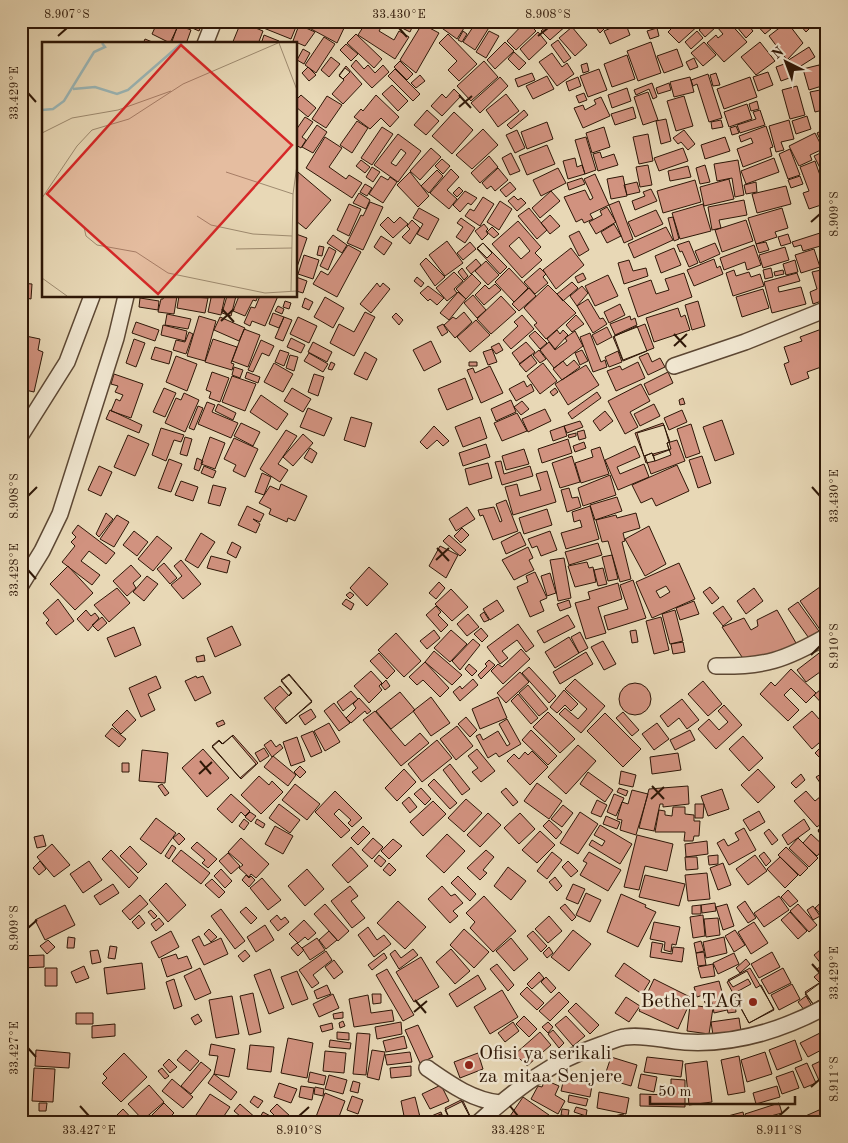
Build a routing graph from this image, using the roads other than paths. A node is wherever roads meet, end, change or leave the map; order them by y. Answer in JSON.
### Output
{"nodes":[{"id":1,"x":214,"y":21,"type":"edge"},
{"id":2,"x":206,"y":42,"type":"edge"},
{"id":3,"x":91,"y":298,"type":"edge"},
{"id":4,"x":126,"y":298,"type":"edge"},
{"id":5,"x":827,"y":309,"type":"edge"},
{"id":6,"x":674,"y":366,"type":"dead end"},
{"id":7,"x":21,"y":435,"type":"edge"},
{"id":8,"x":21,"y":585,"type":"edge"},
{"id":9,"x":827,"y":636,"type":"edge"},
{"id":10,"x":716,"y":666,"type":"dead end"},
{"id":11,"x":827,"y":1006,"type":"edge"},
{"id":12,"x":427,"y":1068,"type":"dead end"},
{"id":13,"x":500,"y":1103,"type":"junction"},
{"id":14,"x":479,"y":1122,"type":"edge"}],
"edges":[{"from":1,"to":2,"type":"street"},
{"from":3,"to":7,"type":"street"},
{"from":4,"to":8,"type":"street"},
{"from":5,"to":6,"type":"street"},
{"from":9,"to":10,"type":"street"},
{"from":11,"to":13,"type":"street"},
{"from":12,"to":13,"type":"street"},
{"from":13,"to":14,"type":"street"}]}
